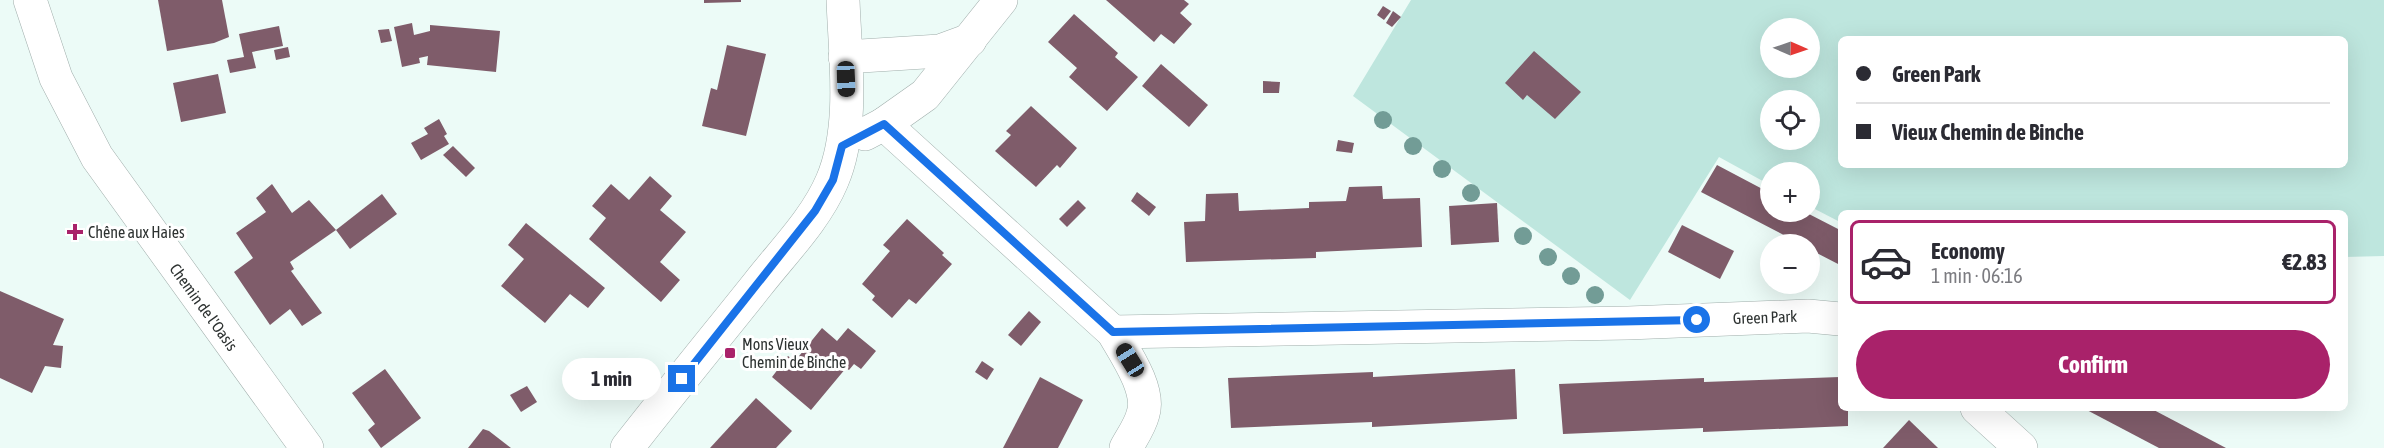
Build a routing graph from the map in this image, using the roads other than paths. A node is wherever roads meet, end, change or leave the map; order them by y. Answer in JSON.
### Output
{"nodes":[{"id":1,"x":30,"y":0,"type":"edge"},
{"id":2,"x":843,"y":0,"type":"edge"},
{"id":3,"x":1001,"y":0,"type":"edge"},
{"id":4,"x":970,"y":40,"type":"junction"},
{"id":5,"x":845,"y":57,"type":"junction"},
{"id":6,"x":884,"y":124,"type":"junction"},
{"id":7,"x":842,"y":146,"type":"junction"},
{"id":8,"x":1838,"y":320,"type":"edge"},
{"id":9,"x":1113,"y":332,"type":"junction"},
{"id":10,"x":1980,"y":411,"type":"edge"},
{"id":11,"x":308,"y":448,"type":"edge"},
{"id":12,"x":627,"y":448,"type":"edge"},
{"id":13,"x":1126,"y":448,"type":"edge"},
{"id":14,"x":2021,"y":448,"type":"edge"}],
"edges":[{"from":1,"to":11,"type":"street","name":"Chemin de l'Oasis"},
{"from":2,"to":5,"type":"street"},
{"from":3,"to":4,"type":"street"},
{"from":4,"to":5,"type":"street"},
{"from":4,"to":6,"type":"street"},
{"from":5,"to":7,"type":"street"},
{"from":6,"to":7,"type":"street"},
{"from":6,"to":9,"type":"street"},
{"from":7,"to":12,"type":"street"},
{"from":8,"to":9,"type":"street","name":"Green Park"},
{"from":9,"to":13,"type":"street"},
{"from":10,"to":14,"type":"street"}]}
